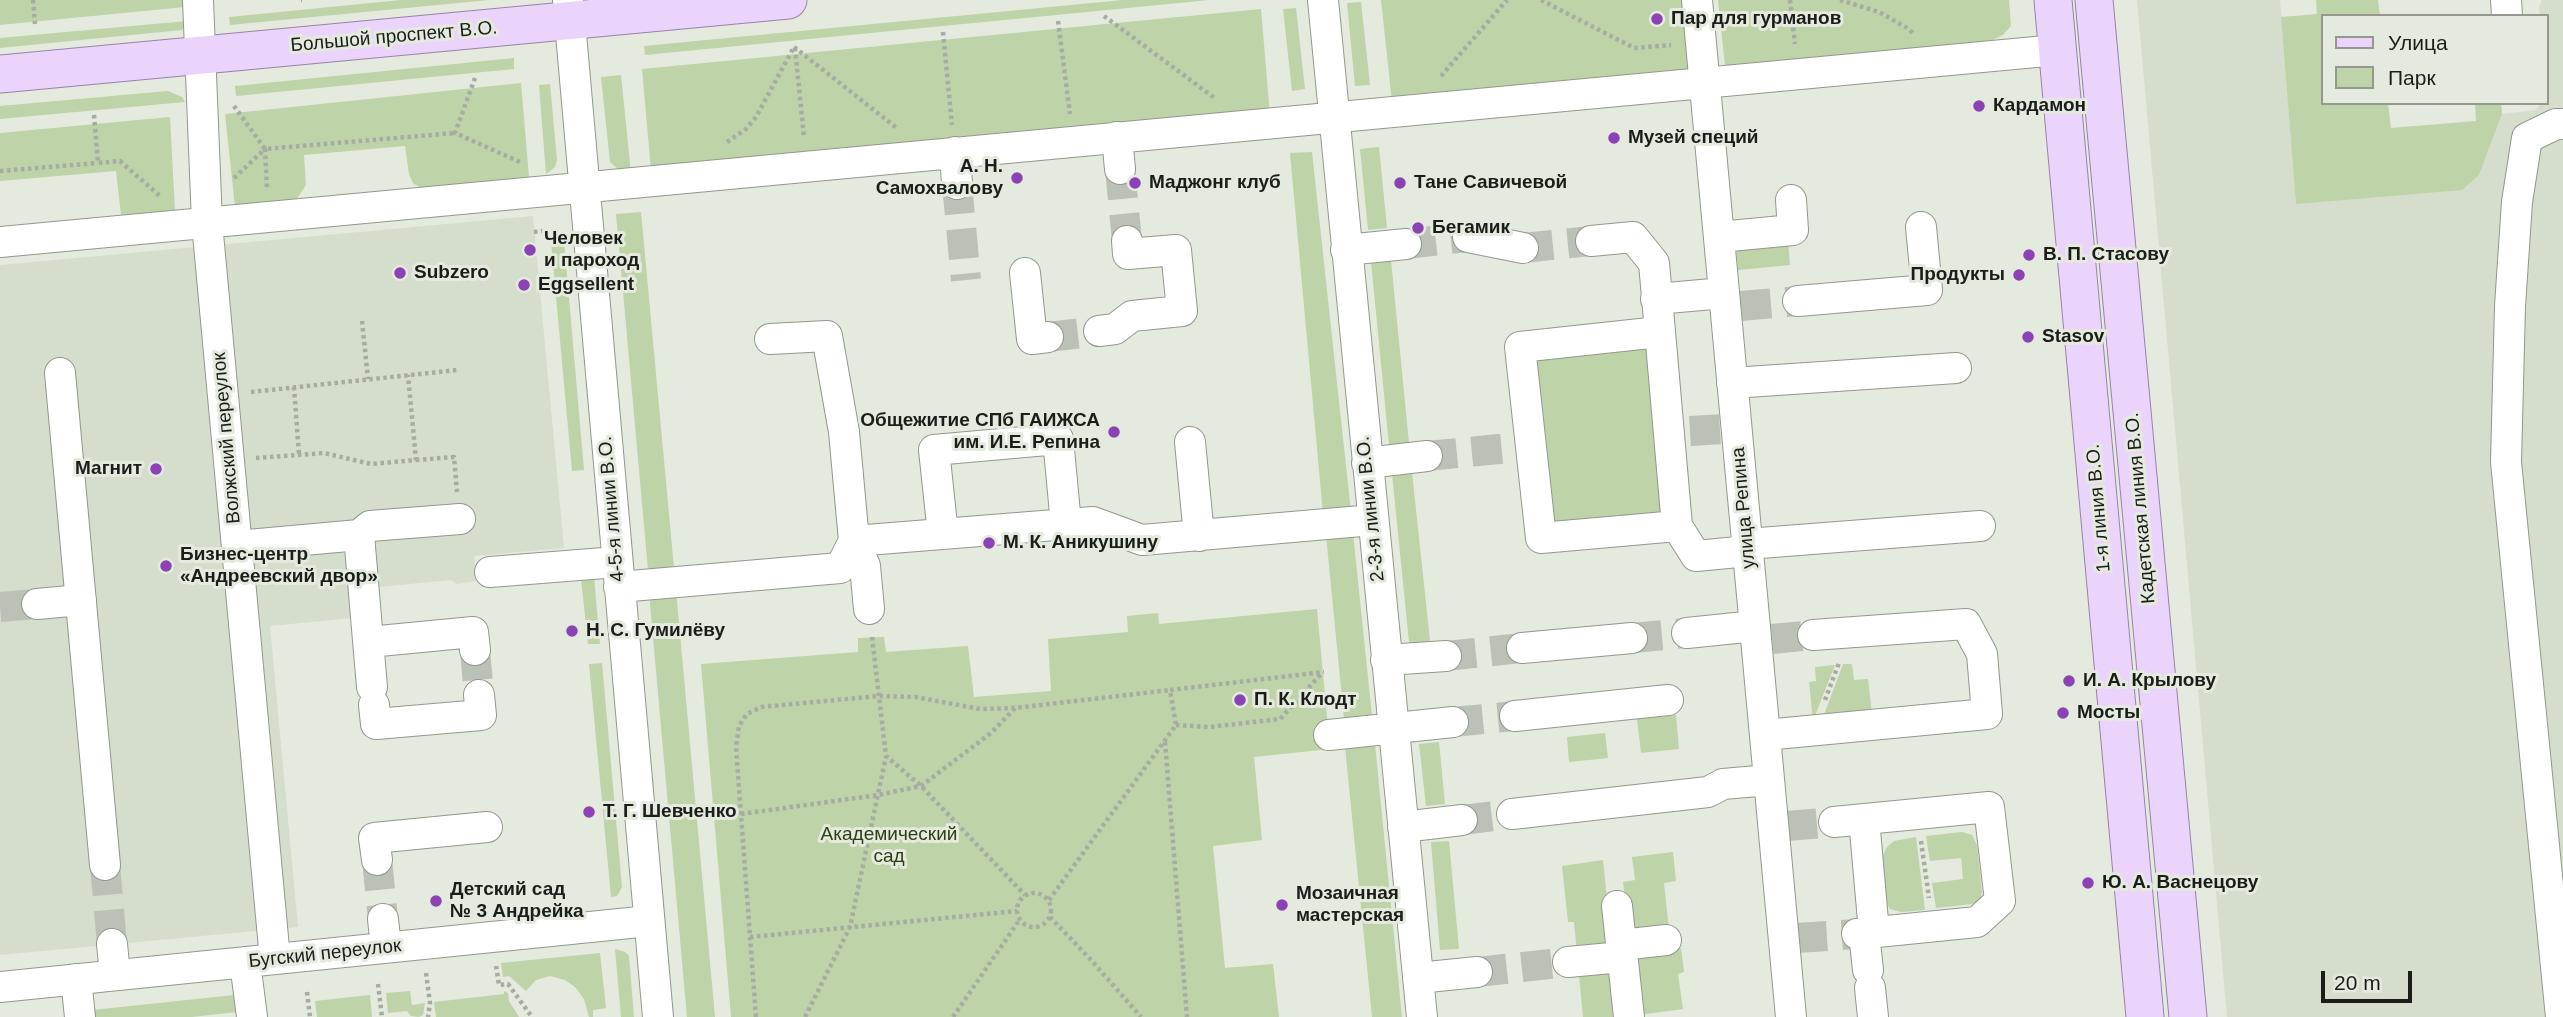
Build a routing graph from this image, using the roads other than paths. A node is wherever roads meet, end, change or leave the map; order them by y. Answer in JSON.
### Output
{"nodes":[{"id":1,"x":198,"y":0,"type":"edge"},
{"id":2,"x":788,"y":0,"type":"edge"},
{"id":3,"x":1323,"y":0,"type":"edge"},
{"id":4,"x":1697,"y":0,"type":"edge"},
{"id":5,"x":2053,"y":0,"type":"edge"},
{"id":6,"x":2094,"y":0,"type":"edge"},
{"id":7,"x":569,"y":10,"type":"edge"},
{"id":8,"x":2057,"y":50,"type":"junction"},
{"id":9,"x":200,"y":56,"type":"junction"},
{"id":10,"x":0,"y":74,"type":"edge"},
{"id":11,"x":1705,"y":82,"type":"junction"},
{"id":12,"x":1333,"y":116,"type":"junction"},
{"id":13,"x":2563,"y":124,"type":"edge"},
{"id":14,"x":1117,"y":137,"type":"junction"},
{"id":15,"x":943,"y":153,"type":"junction"},
{"id":16,"x":1120,"y":169,"type":"tunnel mouth"},
{"id":17,"x":957,"y":184,"type":"tunnel mouth"},
{"id":18,"x":584,"y":187,"type":"junction"},
{"id":19,"x":1791,"y":200,"type":"dead end"},
{"id":20,"x":207,"y":223,"type":"junction"},
{"id":21,"x":1921,"y":227,"type":"dead end"},
{"id":22,"x":1468,"y":237,"type":"tunnel mouth"},
{"id":23,"x":1719,"y":237,"type":"junction"},
{"id":24,"x":1591,"y":240,"type":"tunnel mouth"},
{"id":25,"x":1126,"y":241,"type":"dead end"},
{"id":26,"x":0,"y":242,"type":"edge"},
{"id":27,"x":1406,"y":244,"type":"tunnel mouth"},
{"id":28,"x":1523,"y":248,"type":"tunnel mouth"},
{"id":29,"x":1346,"y":250,"type":"junction"},
{"id":30,"x":1025,"y":273,"type":"dead end"},
{"id":31,"x":1657,"y":299,"type":"junction"},
{"id":32,"x":1798,"y":301,"type":"tunnel mouth"},
{"id":33,"x":1730,"y":302,"type":"junction"},
{"id":34,"x":1099,"y":331,"type":"tunnel mouth"},
{"id":35,"x":1659,"y":332,"type":"junction"},
{"id":36,"x":1048,"y":337,"type":"dead end"},
{"id":37,"x":770,"y":339,"type":"dead end"},
{"id":38,"x":1956,"y":368,"type":"dead end"},
{"id":39,"x":60,"y":373,"type":"dead end"},
{"id":40,"x":1732,"y":383,"type":"junction"},
{"id":41,"x":1189,"y":442,"type":"dead end"},
{"id":42,"x":1427,"y":456,"type":"tunnel mouth"},
{"id":43,"x":1367,"y":463,"type":"junction"},
{"id":44,"x":460,"y":519,"type":"road end"},
{"id":45,"x":1373,"y":520,"type":"junction"},
{"id":46,"x":1066,"y":524,"type":"junction"},
{"id":47,"x":1677,"y":526,"type":"junction"},
{"id":48,"x":1980,"y":526,"type":"dead end"},
{"id":49,"x":943,"y":534,"type":"junction"},
{"id":50,"x":359,"y":535,"type":"junction"},
{"id":51,"x":1199,"y":536,"type":"junction"},
{"id":52,"x":854,"y":541,"type":"junction"},
{"id":53,"x":237,"y":546,"type":"junction"},
{"id":54,"x":1748,"y":548,"type":"junction"},
{"id":55,"x":491,"y":572,"type":"dead end"},
{"id":56,"x":618,"y":575,"type":"junction"},
{"id":57,"x":80,"y":600,"type":"junction"},
{"id":58,"x":37,"y":604,"type":"tunnel mouth"},
{"id":59,"x":870,"y":623,"type":"road end"},
{"id":60,"x":1687,"y":633,"type":"tunnel mouth"},
{"id":61,"x":1825,"y":634,"type":"tunnel mouth"},
{"id":62,"x":1761,"y":635,"type":"junction"},
{"id":63,"x":1632,"y":638,"type":"tunnel mouth"},
{"id":64,"x":369,"y":642,"type":"junction"},
{"id":65,"x":1522,"y":648,"type":"tunnel mouth"},
{"id":66,"x":475,"y":650,"type":"tunnel mouth"},
{"id":67,"x":1446,"y":656,"type":"tunnel mouth"},
{"id":68,"x":1386,"y":660,"type":"junction"},
{"id":69,"x":479,"y":695,"type":"tunnel mouth"},
{"id":70,"x":1668,"y":701,"type":"dead end"},
{"id":71,"x":1515,"y":716,"type":"tunnel mouth"},
{"id":72,"x":1453,"y":722,"type":"tunnel mouth"},
{"id":73,"x":1393,"y":729,"type":"junction"},
{"id":74,"x":1329,"y":734,"type":"dead end"},
{"id":75,"x":1765,"y":735,"type":"junction"},
{"id":76,"x":2550,"y":771,"type":"edge"},
{"id":77,"x":1769,"y":780,"type":"junction"},
{"id":78,"x":1512,"y":814,"type":"tunnel mouth"},
{"id":79,"x":1864,"y":819,"type":"junction"},
{"id":80,"x":1462,"y":820,"type":"tunnel mouth"},
{"id":81,"x":1834,"y":822,"type":"tunnel mouth"},
{"id":82,"x":487,"y":827,"type":"dead end"},
{"id":83,"x":1403,"y":827,"type":"junction"},
{"id":84,"x":377,"y":860,"type":"tunnel mouth"},
{"id":85,"x":105,"y":865,"type":"tunnel mouth"},
{"id":86,"x":1617,"y":906,"type":"dead end"},
{"id":87,"x":649,"y":921,"type":"junction"},
{"id":88,"x":1865,"y":933,"type":"junction"},
{"id":89,"x":1666,"y":940,"type":"dead end"},
{"id":90,"x":112,"y":944,"type":"tunnel mouth"},
{"id":91,"x":1622,"y":951,"type":"junction"},
{"id":92,"x":275,"y":959,"type":"junction"},
{"id":93,"x":245,"y":962,"type":"junction"},
{"id":94,"x":1567,"y":962,"type":"tunnel mouth"},
{"id":95,"x":1477,"y":972,"type":"tunnel mouth"},
{"id":96,"x":115,"y":975,"type":"junction"},
{"id":97,"x":1418,"y":978,"type":"junction"},
{"id":98,"x":76,"y":979,"type":"junction"},
{"id":99,"x":0,"y":987,"type":"edge"},
{"id":100,"x":1870,"y":992,"type":"edge"},
{"id":101,"x":79,"y":1017,"type":"edge"},
{"id":102,"x":252,"y":1017,"type":"edge"},
{"id":103,"x":658,"y":1017,"type":"edge"},
{"id":104,"x":1422,"y":1017,"type":"edge"},
{"id":105,"x":1629,"y":1017,"type":"edge"},
{"id":106,"x":1791,"y":1017,"type":"edge"},
{"id":107,"x":2145,"y":1017,"type":"edge"},
{"id":108,"x":2188,"y":1017,"type":"edge"},
{"id":109,"x":2561,"y":1017,"type":"edge"}],
"edges":[{"from":1,"to":9,"type":"street","name":"Волжский переулок"},
{"from":2,"to":7,"type":"main road","name":"Большой проспект В.О."},
{"from":3,"to":12,"type":"street","name":"2-3-я линии В.О."},
{"from":4,"to":11,"type":"street","name":"улица Репина"},
{"from":5,"to":8,"type":"main road","name":"1-я линия В.О."},
{"from":6,"to":108,"type":"main road","name":"Кадетская линия В.О."},
{"from":7,"to":9,"type":"main road","name":"Большой проспект В.О."},
{"from":7,"to":18,"type":"street","name":"4-5-я линии В.О."},
{"from":8,"to":11,"type":"street"},
{"from":8,"to":107,"type":"main road","name":"1-я линия В.О."},
{"from":9,"to":10,"type":"main road","name":"Большой проспект В.О."},
{"from":9,"to":20,"type":"street","name":"Волжский переулок"},
{"from":11,"to":12,"type":"street"},
{"from":11,"to":23,"type":"street","name":"улица Репина"},
{"from":12,"to":14,"type":"street"},
{"from":12,"to":29,"type":"street","name":"2-3-я линии В.О."},
{"from":13,"to":76,"type":"street"},
{"from":14,"to":15,"type":"street"},
{"from":14,"to":16,"type":"street"},
{"from":15,"to":17,"type":"street"},
{"from":15,"to":18,"type":"street"},
{"from":18,"to":20,"type":"street"},
{"from":18,"to":56,"type":"street","name":"4-5-я линии В.О."},
{"from":19,"to":23,"type":"street"},
{"from":20,"to":26,"type":"street"},
{"from":20,"to":53,"type":"street","name":"Волжский переулок"},
{"from":21,"to":32,"type":"street"},
{"from":22,"to":28,"type":"street"},
{"from":23,"to":33,"type":"street","name":"улица Репина"},
{"from":24,"to":31,"type":"street"},
{"from":25,"to":34,"type":"street"},
{"from":27,"to":29,"type":"street"},
{"from":29,"to":43,"type":"street","name":"2-3-я линии В.О."},
{"from":30,"to":36,"type":"street"},
{"from":31,"to":33,"type":"street"},
{"from":31,"to":35,"type":"street"},
{"from":33,"to":40,"type":"street","name":"улица Репина"},
{"from":35,"to":47,"type":"street"},
{"from":35,"to":47,"type":"street"},
{"from":37,"to":52,"type":"street"},
{"from":38,"to":40,"type":"street"},
{"from":39,"to":57,"type":"street"},
{"from":40,"to":54,"type":"street","name":"улица Репина"},
{"from":41,"to":51,"type":"street"},
{"from":42,"to":43,"type":"street"},
{"from":43,"to":45,"type":"street","name":"2-3-я линии В.О."},
{"from":44,"to":50,"type":"street"},
{"from":45,"to":51,"type":"street"},
{"from":45,"to":68,"type":"street","name":"2-3-я линии В.О."},
{"from":46,"to":49,"type":"street"},
{"from":46,"to":49,"type":"street"},
{"from":46,"to":51,"type":"street"},
{"from":47,"to":54,"type":"street"},
{"from":48,"to":54,"type":"street"},
{"from":49,"to":52,"type":"street"},
{"from":50,"to":53,"type":"street"},
{"from":50,"to":64,"type":"street"},
{"from":52,"to":56,"type":"street"},
{"from":52,"to":59,"type":"street"},
{"from":53,"to":92,"type":"street","name":"Волжский переулок"},
{"from":54,"to":62,"type":"street","name":"улица Репина"},
{"from":55,"to":56,"type":"street"},
{"from":56,"to":87,"type":"street","name":"4-5-я линии В.О."},
{"from":57,"to":58,"type":"street"},
{"from":57,"to":85,"type":"street"},
{"from":60,"to":62,"type":"street"},
{"from":61,"to":75,"type":"street"},
{"from":62,"to":75,"type":"street","name":"улица Репина"},
{"from":63,"to":65,"type":"street"},
{"from":64,"to":66,"type":"street"},
{"from":64,"to":69,"type":"street"},
{"from":67,"to":68,"type":"street"},
{"from":68,"to":73,"type":"street","name":"2-3-я линии В.О."},
{"from":70,"to":71,"type":"street"},
{"from":72,"to":73,"type":"street"},
{"from":73,"to":74,"type":"street"},
{"from":73,"to":83,"type":"street","name":"2-3-я линии В.О."},
{"from":75,"to":77,"type":"street","name":"улица Репина"},
{"from":76,"to":109,"type":"street"},
{"from":77,"to":78,"type":"street"},
{"from":77,"to":106,"type":"street","name":"улица Репина"},
{"from":79,"to":81,"type":"street"},
{"from":79,"to":88,"type":"street"},
{"from":79,"to":88,"type":"street"},
{"from":80,"to":83,"type":"street"},
{"from":82,"to":84,"type":"street"},
{"from":83,"to":97,"type":"street","name":"2-3-я линии В.О."},
{"from":86,"to":91,"type":"street"},
{"from":87,"to":92,"type":"street","name":"Бугский переулок"},
{"from":87,"to":103,"type":"street","name":"4-5-я линии В.О."},
{"from":88,"to":100,"type":"street"},
{"from":89,"to":91,"type":"street"},
{"from":90,"to":96,"type":"street"},
{"from":91,"to":94,"type":"street"},
{"from":91,"to":105,"type":"street"},
{"from":92,"to":93,"type":"street","name":"Бугский переулок"},
{"from":93,"to":96,"type":"street","name":"Бугский переулок"},
{"from":93,"to":102,"type":"street"},
{"from":95,"to":97,"type":"street"},
{"from":96,"to":98,"type":"street","name":"Бугский переулок"},
{"from":97,"to":104,"type":"street","name":"2-3-я линии В.О."},
{"from":98,"to":99,"type":"street","name":"Бугский переулок"},
{"from":98,"to":101,"type":"street"}]}
